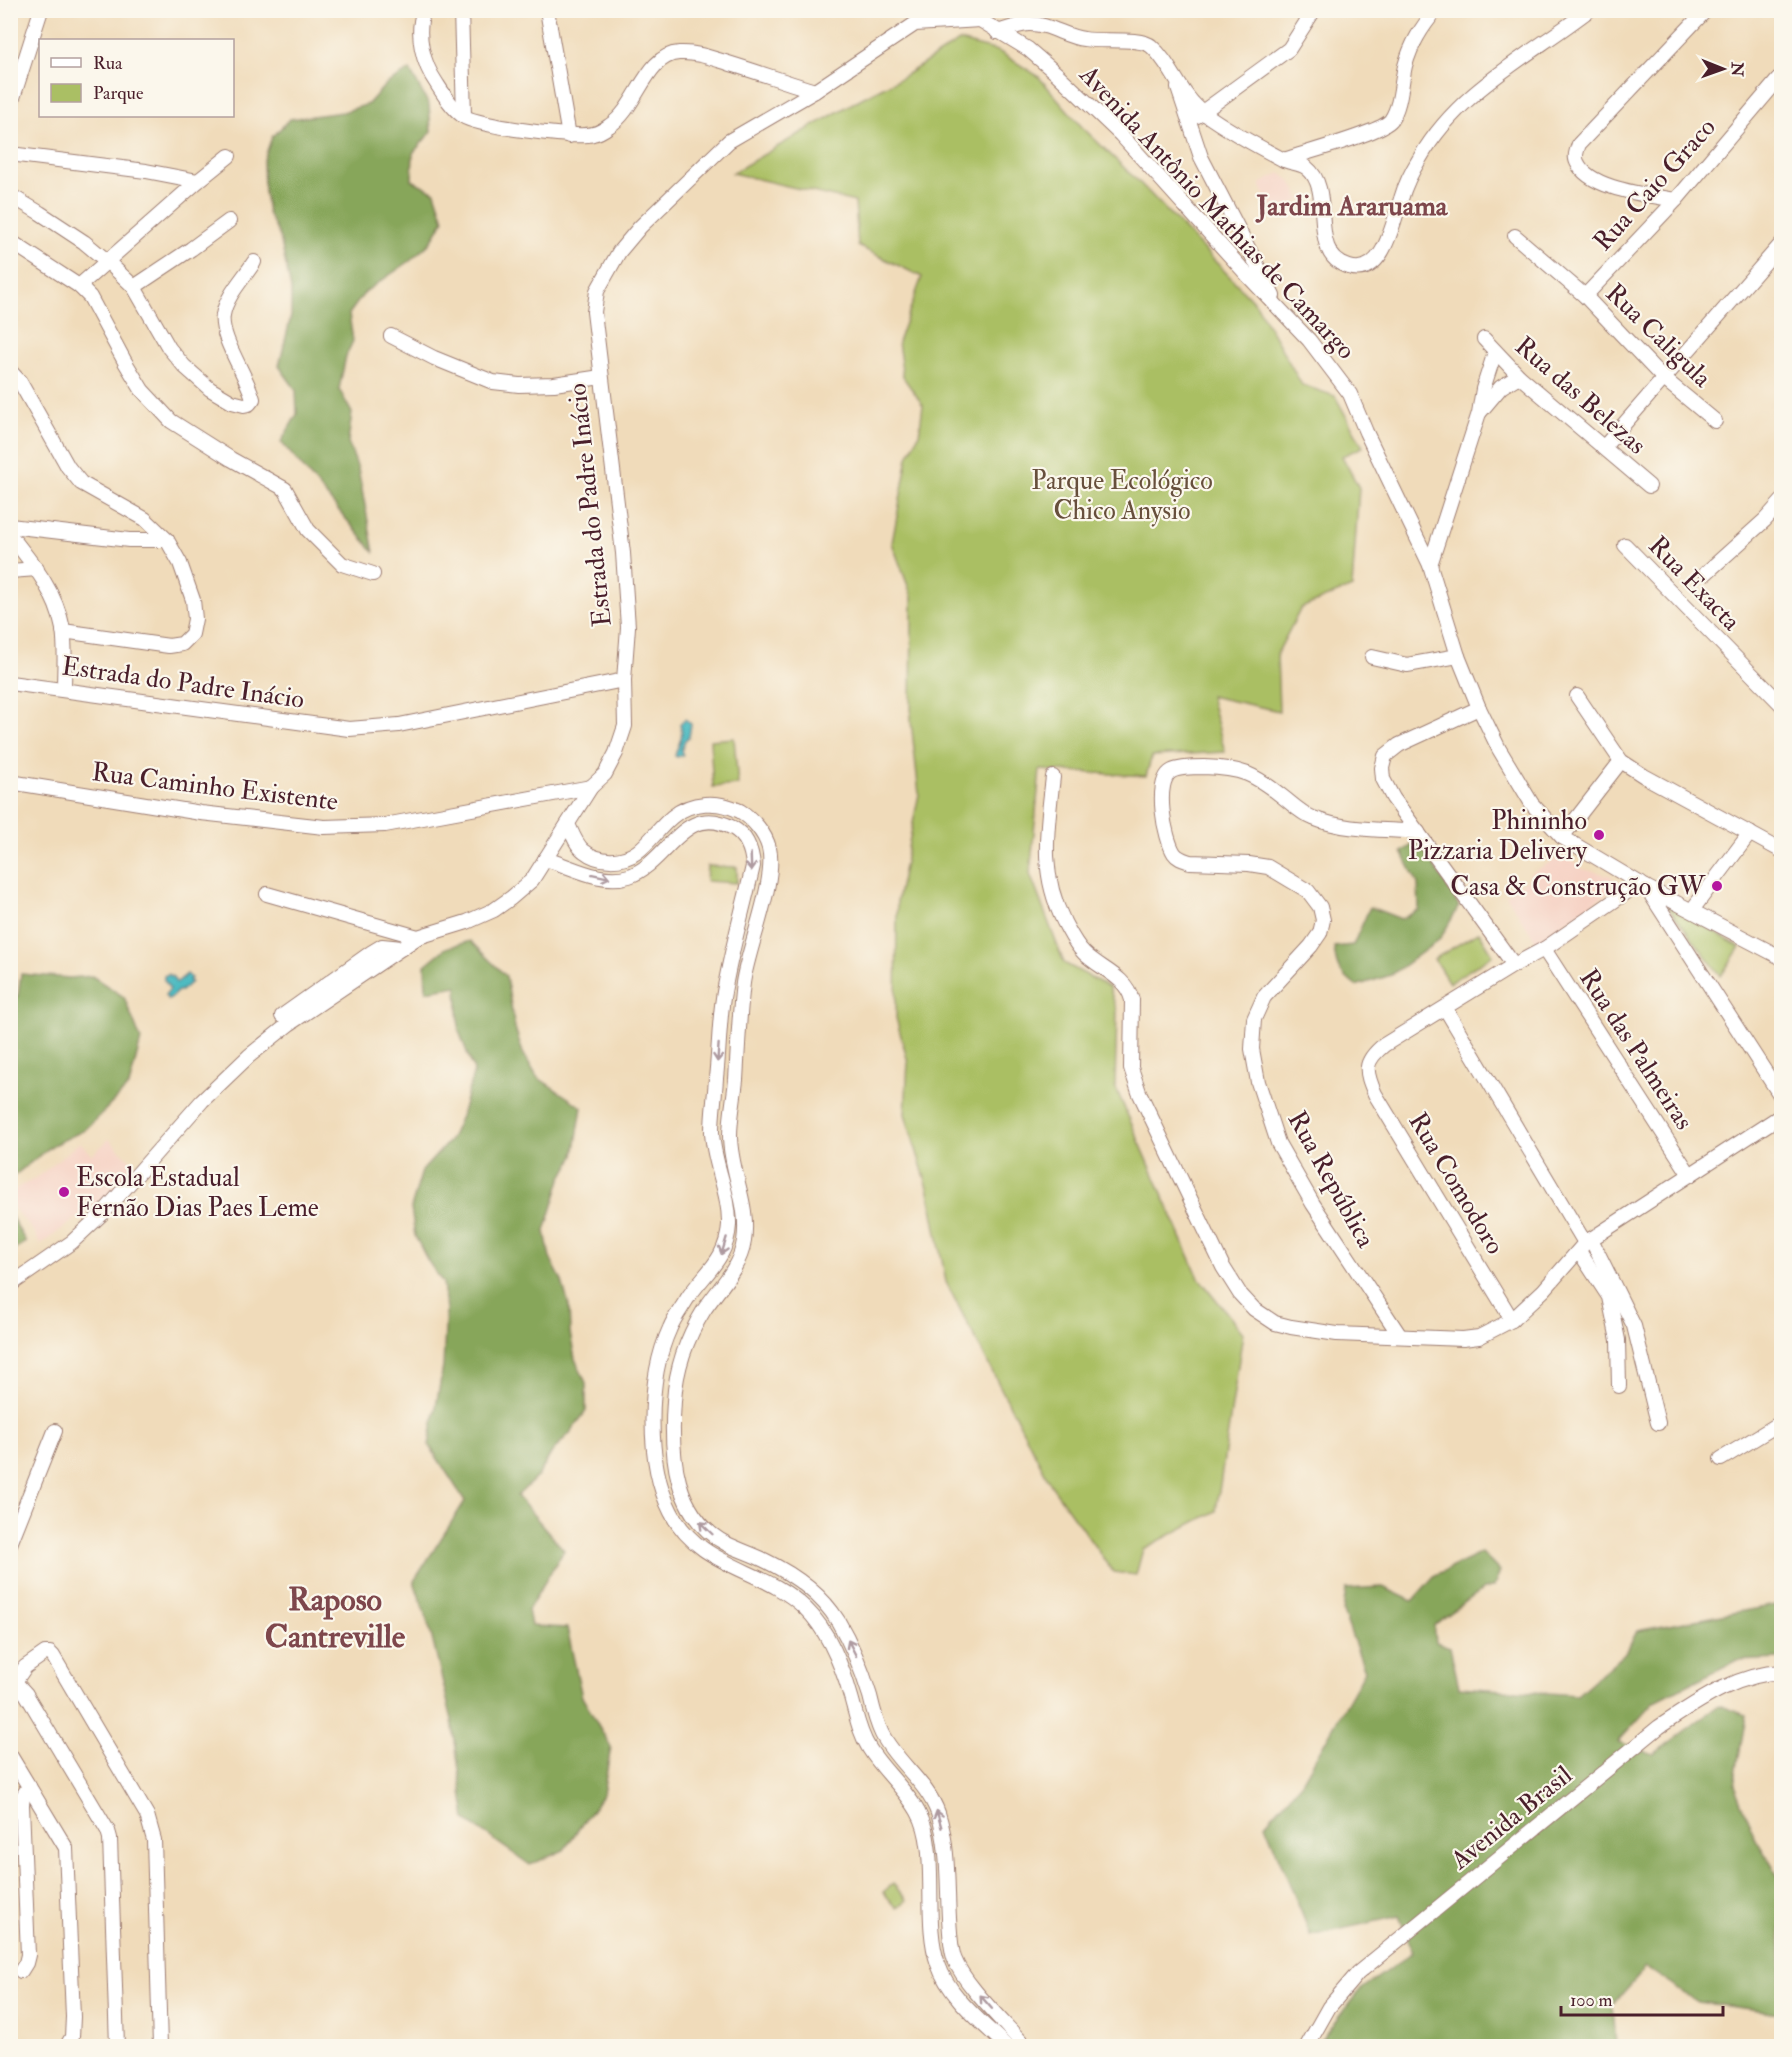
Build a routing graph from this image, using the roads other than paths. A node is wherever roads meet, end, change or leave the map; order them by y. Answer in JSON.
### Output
{"nodes":[{"id":1,"x":41,"y":10,"type":"edge"},
{"id":2,"x":424,"y":10,"type":"edge"},
{"id":3,"x":461,"y":10,"type":"edge"},
{"id":4,"x":548,"y":10,"type":"edge"},
{"id":5,"x":930,"y":10,"type":"edge"},
{"id":6,"x":1314,"y":10,"type":"edge"},
{"id":7,"x":1436,"y":10,"type":"edge"},
{"id":8,"x":1589,"y":10,"type":"edge"},
{"id":9,"x":1706,"y":10,"type":"edge"},
{"id":10,"x":944,"y":16,"type":"edge"},
{"id":11,"x":975,"y":16,"type":"edge"},
{"id":12,"x":915,"y":24,"type":"junction"},
{"id":13,"x":997,"y":32,"type":"junction"},
{"id":14,"x":1782,"y":75,"type":"edge"},
{"id":15,"x":1175,"y":80,"type":"junction"},
{"id":16,"x":815,"y":91,"type":"junction"},
{"id":17,"x":10,"y":107,"type":"edge"},
{"id":18,"x":1202,"y":112,"type":"junction"},
{"id":19,"x":464,"y":117,"type":"junction"},
{"id":20,"x":1193,"y":133,"type":"junction"},
{"id":21,"x":569,"y":136,"type":"junction"},
{"id":22,"x":10,"y":154,"type":"edge"},
{"id":23,"x":229,"y":156,"type":"dead end"},
{"id":24,"x":1284,"y":160,"type":"junction"},
{"id":25,"x":198,"y":181,"type":"junction"},
{"id":26,"x":10,"y":195,"type":"edge"},
{"id":27,"x":1676,"y":200,"type":"junction"},
{"id":28,"x":229,"y":221,"type":"dead end"},
{"id":29,"x":1515,"y":237,"type":"dead end"},
{"id":30,"x":10,"y":241,"type":"edge"},
{"id":31,"x":1782,"y":243,"type":"edge"},
{"id":32,"x":108,"y":262,"type":"junction"},
{"id":33,"x":254,"y":262,"type":"dead end"},
{"id":34,"x":79,"y":286,"type":"junction"},
{"id":35,"x":134,"y":287,"type":"junction"},
{"id":36,"x":1585,"y":296,"type":"junction"},
{"id":37,"x":1278,"y":306,"type":"junction"},
{"id":38,"x":390,"y":336,"type":"dead end"},
{"id":39,"x":1484,"y":339,"type":"dead end"},
{"id":40,"x":1495,"y":352,"type":"junction"},
{"id":41,"x":10,"y":371,"type":"edge"},
{"id":42,"x":1520,"y":376,"type":"junction"},
{"id":43,"x":601,"y":377,"type":"junction"},
{"id":44,"x":1663,"y":378,"type":"junction"},
{"id":45,"x":1479,"y":413,"type":"junction"},
{"id":46,"x":1715,"y":421,"type":"dead end"},
{"id":47,"x":1604,"y":447,"type":"junction"},
{"id":48,"x":1649,"y":486,"type":"dead end"},
{"id":49,"x":1779,"y":510,"type":"edge"},
{"id":50,"x":10,"y":526,"type":"edge"},
{"id":51,"x":10,"y":535,"type":"edge"},
{"id":52,"x":167,"y":540,"type":"junction"},
{"id":53,"x":1625,"y":545,"type":"dead end"},
{"id":54,"x":1430,"y":565,"type":"junction"},
{"id":55,"x":37,"y":568,"type":"junction"},
{"id":56,"x":10,"y":571,"type":"edge"},
{"id":57,"x":1706,"y":573,"type":"dead end"},
{"id":58,"x":373,"y":574,"type":"dead end"},
{"id":59,"x":63,"y":631,"type":"junction"},
{"id":60,"x":1458,"y":656,"type":"junction"},
{"id":61,"x":1372,"y":657,"type":"dead end"},
{"id":62,"x":624,"y":680,"type":"junction"},
{"id":63,"x":10,"y":683,"type":"edge"},
{"id":64,"x":64,"y":690,"type":"junction"},
{"id":65,"x":1577,"y":696,"type":"dead end"},
{"id":66,"x":1782,"y":705,"type":"edge"},
{"id":67,"x":1479,"y":708,"type":"junction"},
{"id":68,"x":1621,"y":761,"type":"junction"},
{"id":69,"x":1053,"y":777,"type":"dead end"},
{"id":70,"x":10,"y":782,"type":"edge"},
{"id":71,"x":591,"y":787,"type":"junction"},
{"id":72,"x":711,"y":803,"type":"junction"},
{"id":73,"x":711,"y":821,"type":"junction"},
{"id":74,"x":568,"y":824,"type":"junction"},
{"id":75,"x":1418,"y":832,"type":"junction"},
{"id":76,"x":1750,"y":833,"type":"junction"},
{"id":77,"x":1562,"y":837,"type":"junction"},
{"id":78,"x":577,"y":843,"type":"junction"},
{"id":79,"x":1782,"y":851,"type":"edge"},
{"id":80,"x":545,"y":859,"type":"junction"},
{"id":81,"x":564,"y":864,"type":"junction"},
{"id":82,"x":1643,"y":885,"type":"junction"},
{"id":83,"x":267,"y":894,"type":"dead end"},
{"id":84,"x":1692,"y":910,"type":"junction"},
{"id":85,"x":418,"y":937,"type":"junction"},
{"id":86,"x":402,"y":948,"type":"junction"},
{"id":87,"x":1544,"y":949,"type":"junction"},
{"id":88,"x":1782,"y":958,"type":"edge"},
{"id":89,"x":1514,"y":965,"type":"junction"},
{"id":90,"x":1445,"y":1008,"type":"junction"},
{"id":91,"x":282,"y":1016,"type":"dead end"},
{"id":92,"x":1782,"y":1098,"type":"edge"},
{"id":93,"x":714,"y":1108,"type":"junction"},
{"id":94,"x":733,"y":1110,"type":"junction"},
{"id":95,"x":1782,"y":1115,"type":"edge"},
{"id":96,"x":1690,"y":1175,"type":"junction"},
{"id":97,"x":1585,"y":1244,"type":"junction"},
{"id":98,"x":10,"y":1285,"type":"edge"},
{"id":99,"x":1512,"y":1320,"type":"junction"},
{"id":100,"x":1400,"y":1336,"type":"junction"},
{"id":101,"x":1619,"y":1386,"type":"dead end"},
{"id":102,"x":1782,"y":1422,"type":"edge"},
{"id":103,"x":1658,"y":1423,"type":"dead end"},
{"id":104,"x":55,"y":1431,"type":"dead end"},
{"id":105,"x":1721,"y":1459,"type":"dead end"},
{"id":106,"x":678,"y":1486,"type":"junction"},
{"id":107,"x":662,"y":1492,"type":"junction"},
{"id":108,"x":10,"y":1544,"type":"edge"},
{"id":109,"x":819,"y":1596,"type":"junction"},
{"id":110,"x":806,"y":1609,"type":"junction"},
{"id":111,"x":1782,"y":1672,"type":"edge"},
{"id":112,"x":13,"y":1686,"type":"edge"},
{"id":113,"x":10,"y":1755,"type":"edge"},
{"id":114,"x":29,"y":1786,"type":"junction"},
{"id":115,"x":21,"y":1971,"type":"dead end"},
{"id":116,"x":68,"y":2044,"type":"dead end"},
{"id":117,"x":1020,"y":2045,"type":"edge"},
{"id":118,"x":117,"y":2046,"type":"edge"},
{"id":119,"x":160,"y":2046,"type":"edge"},
{"id":120,"x":1006,"y":2046,"type":"edge"},
{"id":121,"x":1307,"y":2046,"type":"edge"}],
"edges":[{"from":1,"to":17,"type":"street"},
{"from":2,"to":19,"type":"street"},
{"from":3,"to":19,"type":"street"},
{"from":4,"to":21,"type":"street"},
{"from":5,"to":12,"type":"street","name":"Estrada do Padre Inácio"},
{"from":6,"to":18,"type":"street"},
{"from":7,"to":24,"type":"street"},
{"from":8,"to":24,"type":"street"},
{"from":9,"to":27,"type":"street"},
{"from":10,"to":11,"type":"street"},
{"from":10,"to":12,"type":"street"},
{"from":11,"to":13,"type":"street","name":"Avenida Antônio Mathias de Camargo"},
{"from":12,"to":16,"type":"street","name":"Estrada do Padre Inácio"},
{"from":13,"to":15,"type":"street"},
{"from":13,"to":37,"type":"street","name":"Avenida Antônio Mathias de Camargo"},
{"from":14,"to":27,"type":"street","name":"Rua Caio Graco"},
{"from":15,"to":18,"type":"street"},
{"from":15,"to":20,"type":"street"},
{"from":16,"to":21,"type":"street"},
{"from":16,"to":43,"type":"street","name":"Estrada do Padre Inácio"},
{"from":18,"to":20,"type":"street"},
{"from":18,"to":24,"type":"street"},
{"from":19,"to":21,"type":"street"},
{"from":20,"to":37,"type":"street"},
{"from":22,"to":25,"type":"street"},
{"from":23,"to":25,"type":"street"},
{"from":25,"to":32,"type":"street"},
{"from":26,"to":32,"type":"street"},
{"from":27,"to":36,"type":"street","name":"Rua Caio Graco"},
{"from":28,"to":35,"type":"street"},
{"from":29,"to":36,"type":"street","name":"Rua Caligula"},
{"from":30,"to":34,"type":"street"},
{"from":31,"to":44,"type":"street"},
{"from":32,"to":34,"type":"street"},
{"from":32,"to":35,"type":"street"},
{"from":33,"to":35,"type":"street"},
{"from":34,"to":58,"type":"street"},
{"from":36,"to":44,"type":"street","name":"Rua Caligula"},
{"from":37,"to":54,"type":"street","name":"Avenida Antônio Mathias de Camargo"},
{"from":38,"to":43,"type":"street"},
{"from":39,"to":40,"type":"street","name":"Rua das Belezas"},
{"from":40,"to":42,"type":"street","name":"Rua das Belezas"},
{"from":40,"to":45,"type":"street"},
{"from":41,"to":52,"type":"street"},
{"from":42,"to":45,"type":"street"},
{"from":42,"to":47,"type":"street","name":"Rua das Belezas"},
{"from":43,"to":62,"type":"street","name":"Estrada do Padre Inácio"},
{"from":44,"to":46,"type":"street","name":"Rua Caligula"},
{"from":44,"to":47,"type":"street"},
{"from":45,"to":54,"type":"street"},
{"from":47,"to":48,"type":"street","name":"Rua das Belezas"},
{"from":49,"to":57,"type":"street"},
{"from":50,"to":52,"type":"street"},
{"from":51,"to":55,"type":"street"},
{"from":52,"to":59,"type":"street"},
{"from":53,"to":66,"type":"street","name":"Rua Exacta"},
{"from":54,"to":60,"type":"street","name":"Avenida Antônio Mathias de Camargo"},
{"from":55,"to":56,"type":"street"},
{"from":55,"to":59,"type":"street"},
{"from":59,"to":64,"type":"street"},
{"from":60,"to":61,"type":"street"},
{"from":60,"to":67,"type":"street","name":"Avenida Antônio Mathias de Camargo"},
{"from":62,"to":64,"type":"street","name":"Estrada do Padre Inácio"},
{"from":62,"to":71,"type":"street"},
{"from":63,"to":64,"type":"street","name":"Estrada do Padre Inácio"},
{"from":65,"to":68,"type":"street"},
{"from":67,"to":75,"type":"street"},
{"from":67,"to":77,"type":"street","name":"Avenida Antônio Mathias de Camargo"},
{"from":68,"to":76,"type":"street"},
{"from":68,"to":77,"type":"street"},
{"from":69,"to":100,"type":"street"},
{"from":70,"to":71,"type":"street","name":"Rua Caminho Existente"},
{"from":71,"to":74,"type":"street"},
{"from":72,"to":73,"type":"street"},
{"from":72,"to":78,"type":"street"},
{"from":72,"to":94,"type":"street"},
{"from":81,"to":73,"type":"street","one_way":true},
{"from":73,"to":93,"type":"street","one_way":true},
{"from":74,"to":78,"type":"street"},
{"from":74,"to":80,"type":"street"},
{"from":75,"to":89,"type":"street"},
{"from":75,"to":100,"type":"street","name":"Rua República"},
{"from":76,"to":79,"type":"street"},
{"from":76,"to":84,"type":"street"},
{"from":77,"to":82,"type":"street","name":"Avenida Antônio Mathias de Camargo"},
{"from":78,"to":81,"type":"street"},
{"from":80,"to":81,"type":"street"},
{"from":80,"to":85,"type":"street"},
{"from":82,"to":84,"type":"street","name":"Avenida Antônio Mathias de Camargo"},
{"from":82,"to":87,"type":"street"},
{"from":82,"to":92,"type":"street"},
{"from":83,"to":85,"type":"street"},
{"from":84,"to":88,"type":"street","name":"Avenida Antônio Mathias de Camargo"},
{"from":85,"to":86,"type":"street"},
{"from":86,"to":91,"type":"street"},
{"from":86,"to":98,"type":"street"},
{"from":87,"to":89,"type":"street"},
{"from":87,"to":96,"type":"street","name":"Rua das Palmeiras"},
{"from":89,"to":90,"type":"street"},
{"from":90,"to":97,"type":"street"},
{"from":90,"to":99,"type":"street","name":"Rua Comodoro"},
{"from":93,"to":94,"type":"street"},
{"from":93,"to":107,"type":"street","one_way":true},
{"from":94,"to":106,"type":"street"},
{"from":95,"to":96,"type":"street"},
{"from":96,"to":97,"type":"street"},
{"from":97,"to":99,"type":"street"},
{"from":97,"to":101,"type":"street"},
{"from":97,"to":103,"type":"street"},
{"from":99,"to":100,"type":"street"},
{"from":102,"to":105,"type":"street"},
{"from":104,"to":108,"type":"street"},
{"from":106,"to":107,"type":"street"},
{"from":109,"to":106,"type":"street","one_way":true},
{"from":107,"to":110,"type":"street"},
{"from":109,"to":110,"type":"street"},
{"from":117,"to":109,"type":"street","one_way":true},
{"from":110,"to":120,"type":"street"},
{"from":111,"to":121,"type":"street","name":"Avenida Brasil"},
{"from":112,"to":118,"type":"street"},
{"from":112,"to":119,"type":"street"},
{"from":113,"to":114,"type":"street"},
{"from":114,"to":115,"type":"street"},
{"from":114,"to":116,"type":"street"}]}
